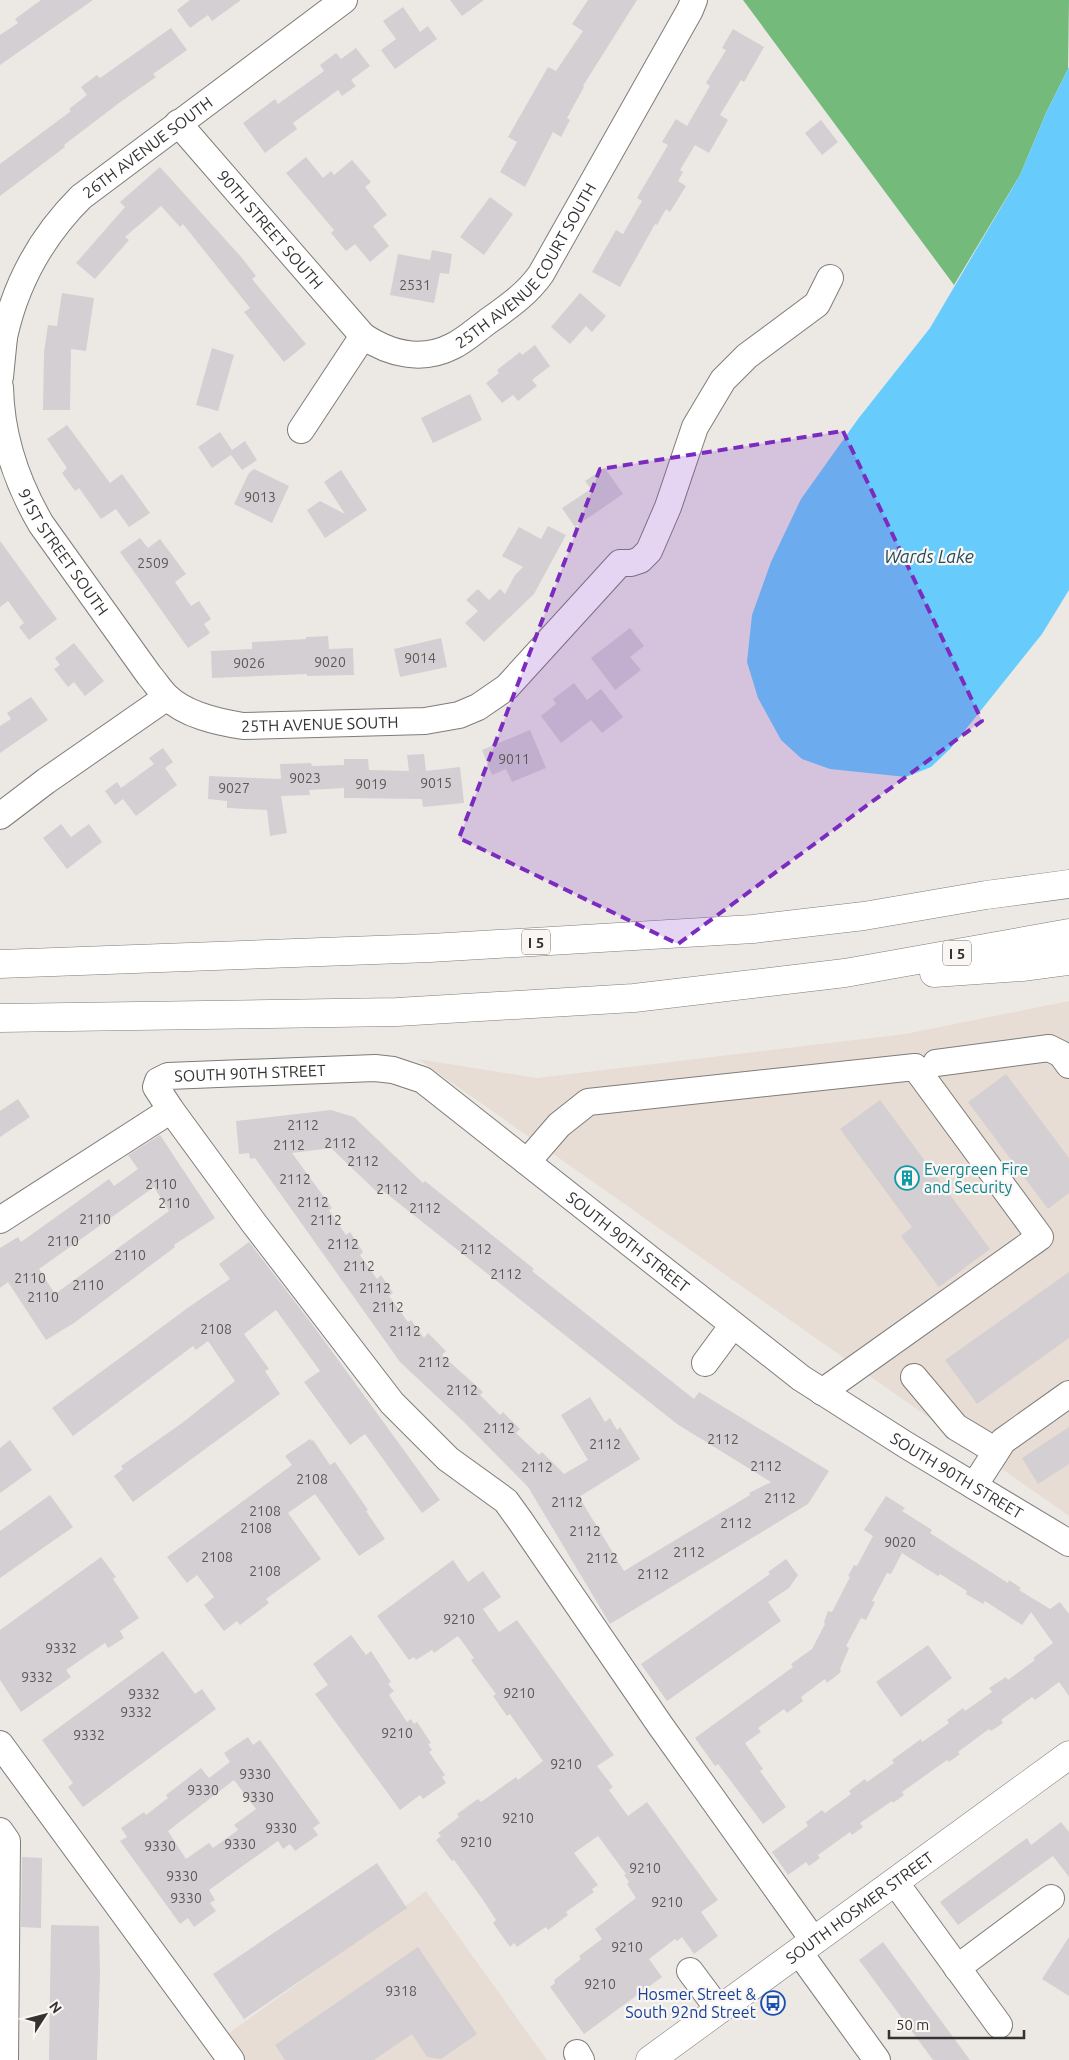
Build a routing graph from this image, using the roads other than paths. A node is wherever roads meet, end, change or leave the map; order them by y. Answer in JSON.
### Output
{"nodes":[{"id":1,"x":344,"y":0,"type":"edge"},
{"id":2,"x":694,"y":0,"type":"edge"},
{"id":3,"x":178,"y":123,"type":"junction"},
{"id":4,"x":830,"y":278,"type":"dead end"},
{"id":5,"x":2,"y":336,"type":"edge"},
{"id":6,"x":363,"y":336,"type":"junction"},
{"id":7,"x":0,"y":377,"type":"edge"},
{"id":8,"x":0,"y":388,"type":"edge"},
{"id":9,"x":301,"y":430,"type":"dead end"},
{"id":10,"x":167,"y":697,"type":"junction"},
{"id":11,"x":0,"y":816,"type":"edge"},
{"id":12,"x":1069,"y":868,"type":"edge"},
{"id":13,"x":1069,"y":884,"type":"edge"},
{"id":14,"x":986,"y":895,"type":"junction"},
{"id":15,"x":1069,"y":933,"type":"edge"},
{"id":16,"x":1069,"y":961,"type":"edge"},
{"id":17,"x":0,"y":964,"type":"edge"},
{"id":18,"x":845,"y":973,"type":"junction"},
{"id":19,"x":0,"y":1018,"type":"edge"},
{"id":20,"x":936,"y":1064,"type":"dead end"},
{"id":21,"x":1069,"y":1065,"type":"edge"},
{"id":22,"x":171,"y":1110,"type":"junction"},
{"id":23,"x":527,"y":1162,"type":"junction"},
{"id":24,"x":0,"y":1220,"type":"edge"},
{"id":25,"x":732,"y":1325,"type":"junction"},
{"id":26,"x":705,"y":1363,"type":"dead end"},
{"id":27,"x":914,"y":1377,"type":"dead end"},
{"id":28,"x":822,"y":1392,"type":"junction"},
{"id":29,"x":1069,"y":1394,"type":"edge"},
{"id":30,"x":996,"y":1451,"type":"junction"},
{"id":31,"x":974,"y":1486,"type":"junction"},
{"id":32,"x":1069,"y":1543,"type":"edge"},
{"id":33,"x":0,"y":1744,"type":"edge"},
{"id":34,"x":1069,"y":1755,"type":"edge"},
{"id":35,"x":0,"y":1831,"type":"edge"},
{"id":36,"x":895,"y":1882,"type":"junction"},
{"id":37,"x":1051,"y":1898,"type":"dead end"},
{"id":38,"x":3,"y":1947,"type":"edge"},
{"id":39,"x":807,"y":1947,"type":"junction"},
{"id":40,"x":957,"y":1968,"type":"junction"},
{"id":41,"x":690,"y":1971,"type":"dead end"},
{"id":42,"x":719,"y":2010,"type":"junction"},
{"id":43,"x":999,"y":2026,"type":"dead end"},
{"id":44,"x":5,"y":2060,"type":"edge"},
{"id":45,"x":231,"y":2060,"type":"edge"},
{"id":46,"x":650,"y":2060,"type":"edge"},
{"id":47,"x":877,"y":2060,"type":"edge"}],
"edges":[{"from":1,"to":3,"type":"street","name":"26TH AVENUE SOUTH"},
{"from":2,"to":6,"type":"street","name":"25TH AVENUE COURT SOUTH"},
{"from":3,"to":5,"type":"street","name":"26TH AVENUE SOUTH"},
{"from":3,"to":6,"type":"street","name":"90TH STREET SOUTH"},
{"from":4,"to":10,"type":"street","name":"25TH AVENUE SOUTH"},
{"from":5,"to":7,"type":"street"},
{"from":6,"to":9,"type":"street"},
{"from":8,"to":10,"type":"street","name":"91ST STREET SOUTH"},
{"from":10,"to":11,"type":"street"},
{"from":12,"to":14,"type":"main road"},
{"from":13,"to":14,"type":"main road","number":"I 5"},
{"from":14,"to":17,"type":"main road","number":"I 5"},
{"from":15,"to":18,"type":"main road","number":"I 5"},
{"from":16,"to":18,"type":"main road"},
{"from":18,"to":19,"type":"main road","number":"I 5"},
{"from":20,"to":21,"type":"street"},
{"from":22,"to":23,"type":"street","name":"SOUTH 90TH STREET"},
{"from":22,"to":24,"type":"street"},
{"from":22,"to":39,"type":"street"},
{"from":23,"to":25,"type":"street","name":"SOUTH 90TH STREET"},
{"from":23,"to":28,"type":"street"},
{"from":25,"to":26,"type":"street"},
{"from":25,"to":28,"type":"street","name":"SOUTH 90TH STREET"},
{"from":27,"to":30,"type":"street"},
{"from":28,"to":31,"type":"street","name":"SOUTH 90TH STREET"},
{"from":29,"to":30,"type":"street"},
{"from":30,"to":31,"type":"street"},
{"from":31,"to":32,"type":"street","name":"SOUTH 90TH STREET"},
{"from":33,"to":45,"type":"street"},
{"from":34,"to":36,"type":"main road","name":"SOUTH HOSMER STREET"},
{"from":35,"to":38,"type":"street"},
{"from":36,"to":39,"type":"main road","name":"SOUTH HOSMER STREET"},
{"from":36,"to":40,"type":"street"},
{"from":37,"to":40,"type":"street"},
{"from":38,"to":44,"type":"street"},
{"from":39,"to":42,"type":"main road","name":"SOUTH HOSMER STREET"},
{"from":39,"to":47,"type":"street"},
{"from":40,"to":43,"type":"street"},
{"from":41,"to":42,"type":"street"},
{"from":42,"to":46,"type":"main road","name":"SOUTH HOSMER STREET"}]}
